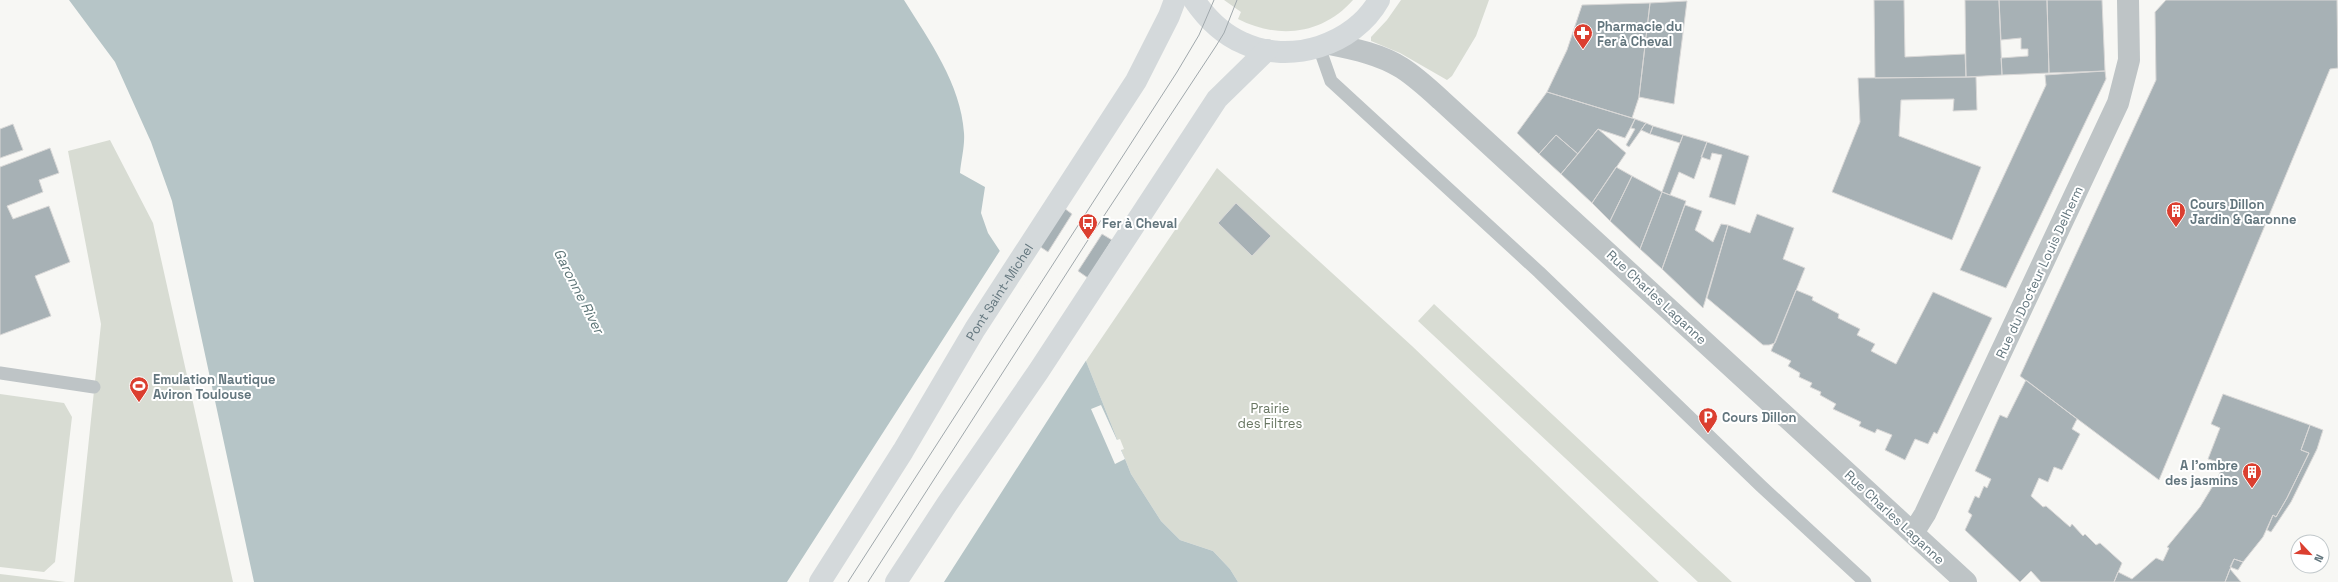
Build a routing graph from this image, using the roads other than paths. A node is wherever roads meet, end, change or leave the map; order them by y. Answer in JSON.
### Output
{"nodes":[{"id":1,"x":1175,"y":0,"type":"edge"},
{"id":2,"x":1194,"y":0,"type":"edge"},
{"id":3,"x":1379,"y":0,"type":"edge"},
{"id":4,"x":2128,"y":0,"type":"edge"},
{"id":5,"x":1324,"y":45,"type":"junction"},
{"id":6,"x":1267,"y":50,"type":"junction"},
{"id":7,"x":0,"y":373,"type":"edge"},
{"id":8,"x":94,"y":387,"type":"dead end"},
{"id":9,"x":1913,"y":533,"type":"junction"},
{"id":10,"x":820,"y":582,"type":"edge"},
{"id":11,"x":896,"y":582,"type":"edge"},
{"id":12,"x":1865,"y":582,"type":"edge"},
{"id":13,"x":1966,"y":582,"type":"edge"}],
"edges":[{"from":1,"to":10,"type":"main road","name":"Pont Saint-Michel"},
{"from":2,"to":6,"type":"main road"},
{"from":3,"to":5,"type":"main road"},
{"from":4,"to":9,"type":"street","name":"Rue du Docteur Louis Delherm"},
{"from":5,"to":6,"type":"main road"},
{"from":5,"to":9,"type":"street","name":"Rue Charles Laganne"},
{"from":5,"to":12,"type":"lane"},
{"from":6,"to":11,"type":"main road"},
{"from":7,"to":8,"type":"lane"},
{"from":9,"to":13,"type":"street","name":"Rue Charles Laganne"}]}
